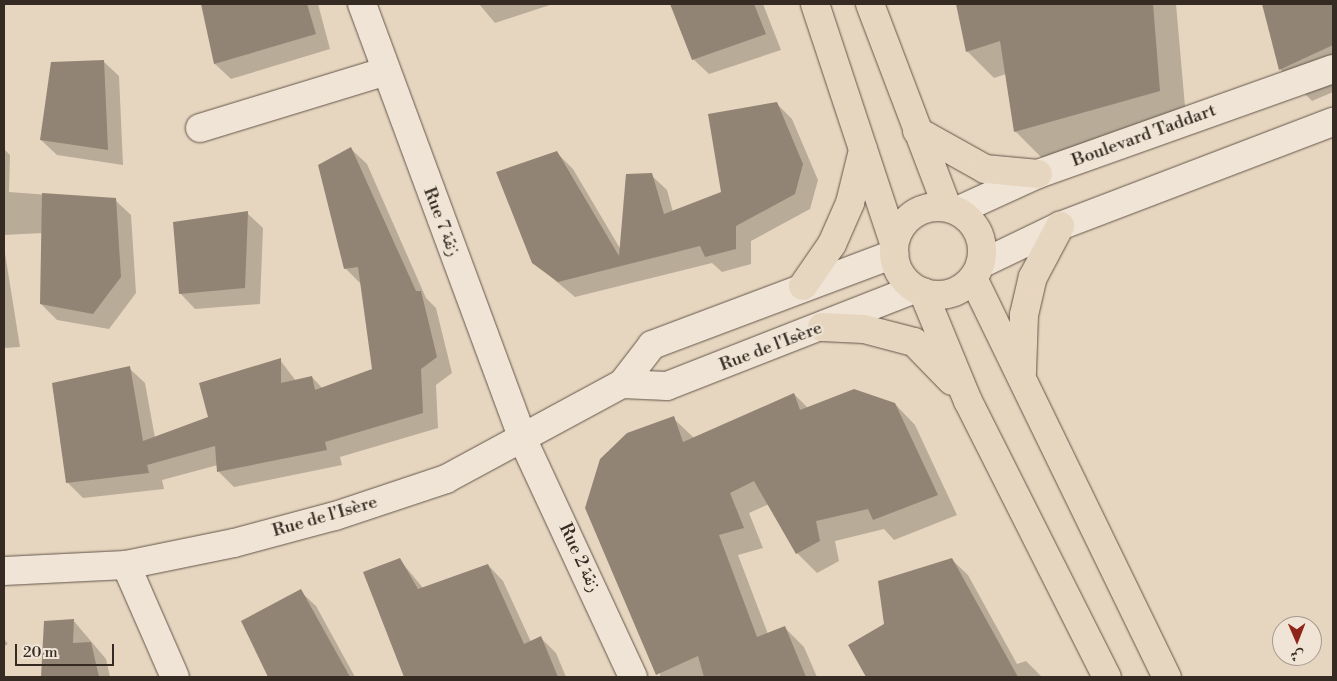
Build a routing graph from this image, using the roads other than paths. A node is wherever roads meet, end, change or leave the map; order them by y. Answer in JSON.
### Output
{"nodes":[{"id":1,"x":362,"y":4,"type":"edge"},
{"id":2,"x":815,"y":4,"type":"edge"},
{"id":3,"x":870,"y":4,"type":"edge"},
{"id":4,"x":1333,"y":68,"type":"edge"},
{"id":5,"x":383,"y":72,"type":"junction"},
{"id":6,"x":1333,"y":122,"type":"edge"},
{"id":7,"x":200,"y":128,"type":"dead end"},
{"id":8,"x":917,"y":131,"type":"junction"},
{"id":9,"x":863,"y":150,"type":"junction"},
{"id":10,"x":1038,"y":174,"type":"junction"},
{"id":11,"x":952,"y":209,"type":"junction"},
{"id":12,"x":1060,"y":226,"type":"junction"},
{"id":13,"x":894,"y":249,"type":"junction"},
{"id":14,"x":977,"y":271,"type":"junction"},
{"id":15,"x":803,"y":286,"type":"junction"},
{"id":16,"x":919,"y":290,"type":"junction"},
{"id":17,"x":822,"y":327,"type":"junction"},
{"id":18,"x":1022,"y":376,"type":"junction"},
{"id":19,"x":622,"y":384,"type":"junction"},
{"id":20,"x":968,"y":401,"type":"junction"},
{"id":21,"x":523,"y":440,"type":"junction"},
{"id":22,"x":126,"y":565,"type":"junction"},
{"id":23,"x":4,"y":571,"type":"edge"},
{"id":24,"x":175,"y":677,"type":"edge"},
{"id":25,"x":633,"y":677,"type":"edge"},
{"id":26,"x":1107,"y":677,"type":"edge"},
{"id":27,"x":1166,"y":677,"type":"edge"}],
"edges":[{"from":1,"to":5,"type":"street","name":"Rue 7 زنقة"},
{"from":2,"to":9,"type":"main road"},
{"from":3,"to":8,"type":"main road"},
{"from":4,"to":10,"type":"street","name":"Boulevard Taddart"},
{"from":5,"to":7,"type":"street"},
{"from":5,"to":21,"type":"street","name":"Rue 7 زنقة"},
{"from":6,"to":12,"type":"street"},
{"from":8,"to":10,"type":"main road"},
{"from":8,"to":11,"type":"main road"},
{"from":9,"to":13,"type":"main road"},
{"from":9,"to":15,"type":"main road"},
{"from":10,"to":11,"type":"street","name":"Boulevard Taddart"},
{"from":11,"to":13,"type":"main road"},
{"from":11,"to":14,"type":"main road"},
{"from":12,"to":14,"type":"street"},
{"from":12,"to":18,"type":"main road"},
{"from":13,"to":15,"type":"street","name":"Rue de l'Isère"},
{"from":13,"to":16,"type":"main road"},
{"from":14,"to":16,"type":"main road"},
{"from":14,"to":18,"type":"main road"},
{"from":15,"to":19,"type":"street","name":"Rue de l'Isère"},
{"from":16,"to":17,"type":"street","name":"Rue de l'Isère"},
{"from":16,"to":20,"type":"main road"},
{"from":17,"to":19,"type":"street","name":"Rue de l'Isère"},
{"from":17,"to":20,"type":"main road"},
{"from":18,"to":27,"type":"main road"},
{"from":19,"to":21,"type":"street","name":"Rue de l'Isère"},
{"from":20,"to":26,"type":"main road"},
{"from":21,"to":22,"type":"street","name":"Rue de l'Isère"},
{"from":21,"to":25,"type":"street","name":"Rue 2 زنقة"},
{"from":22,"to":23,"type":"street","name":"Rue de l'Isère"},
{"from":22,"to":24,"type":"street"}]}
